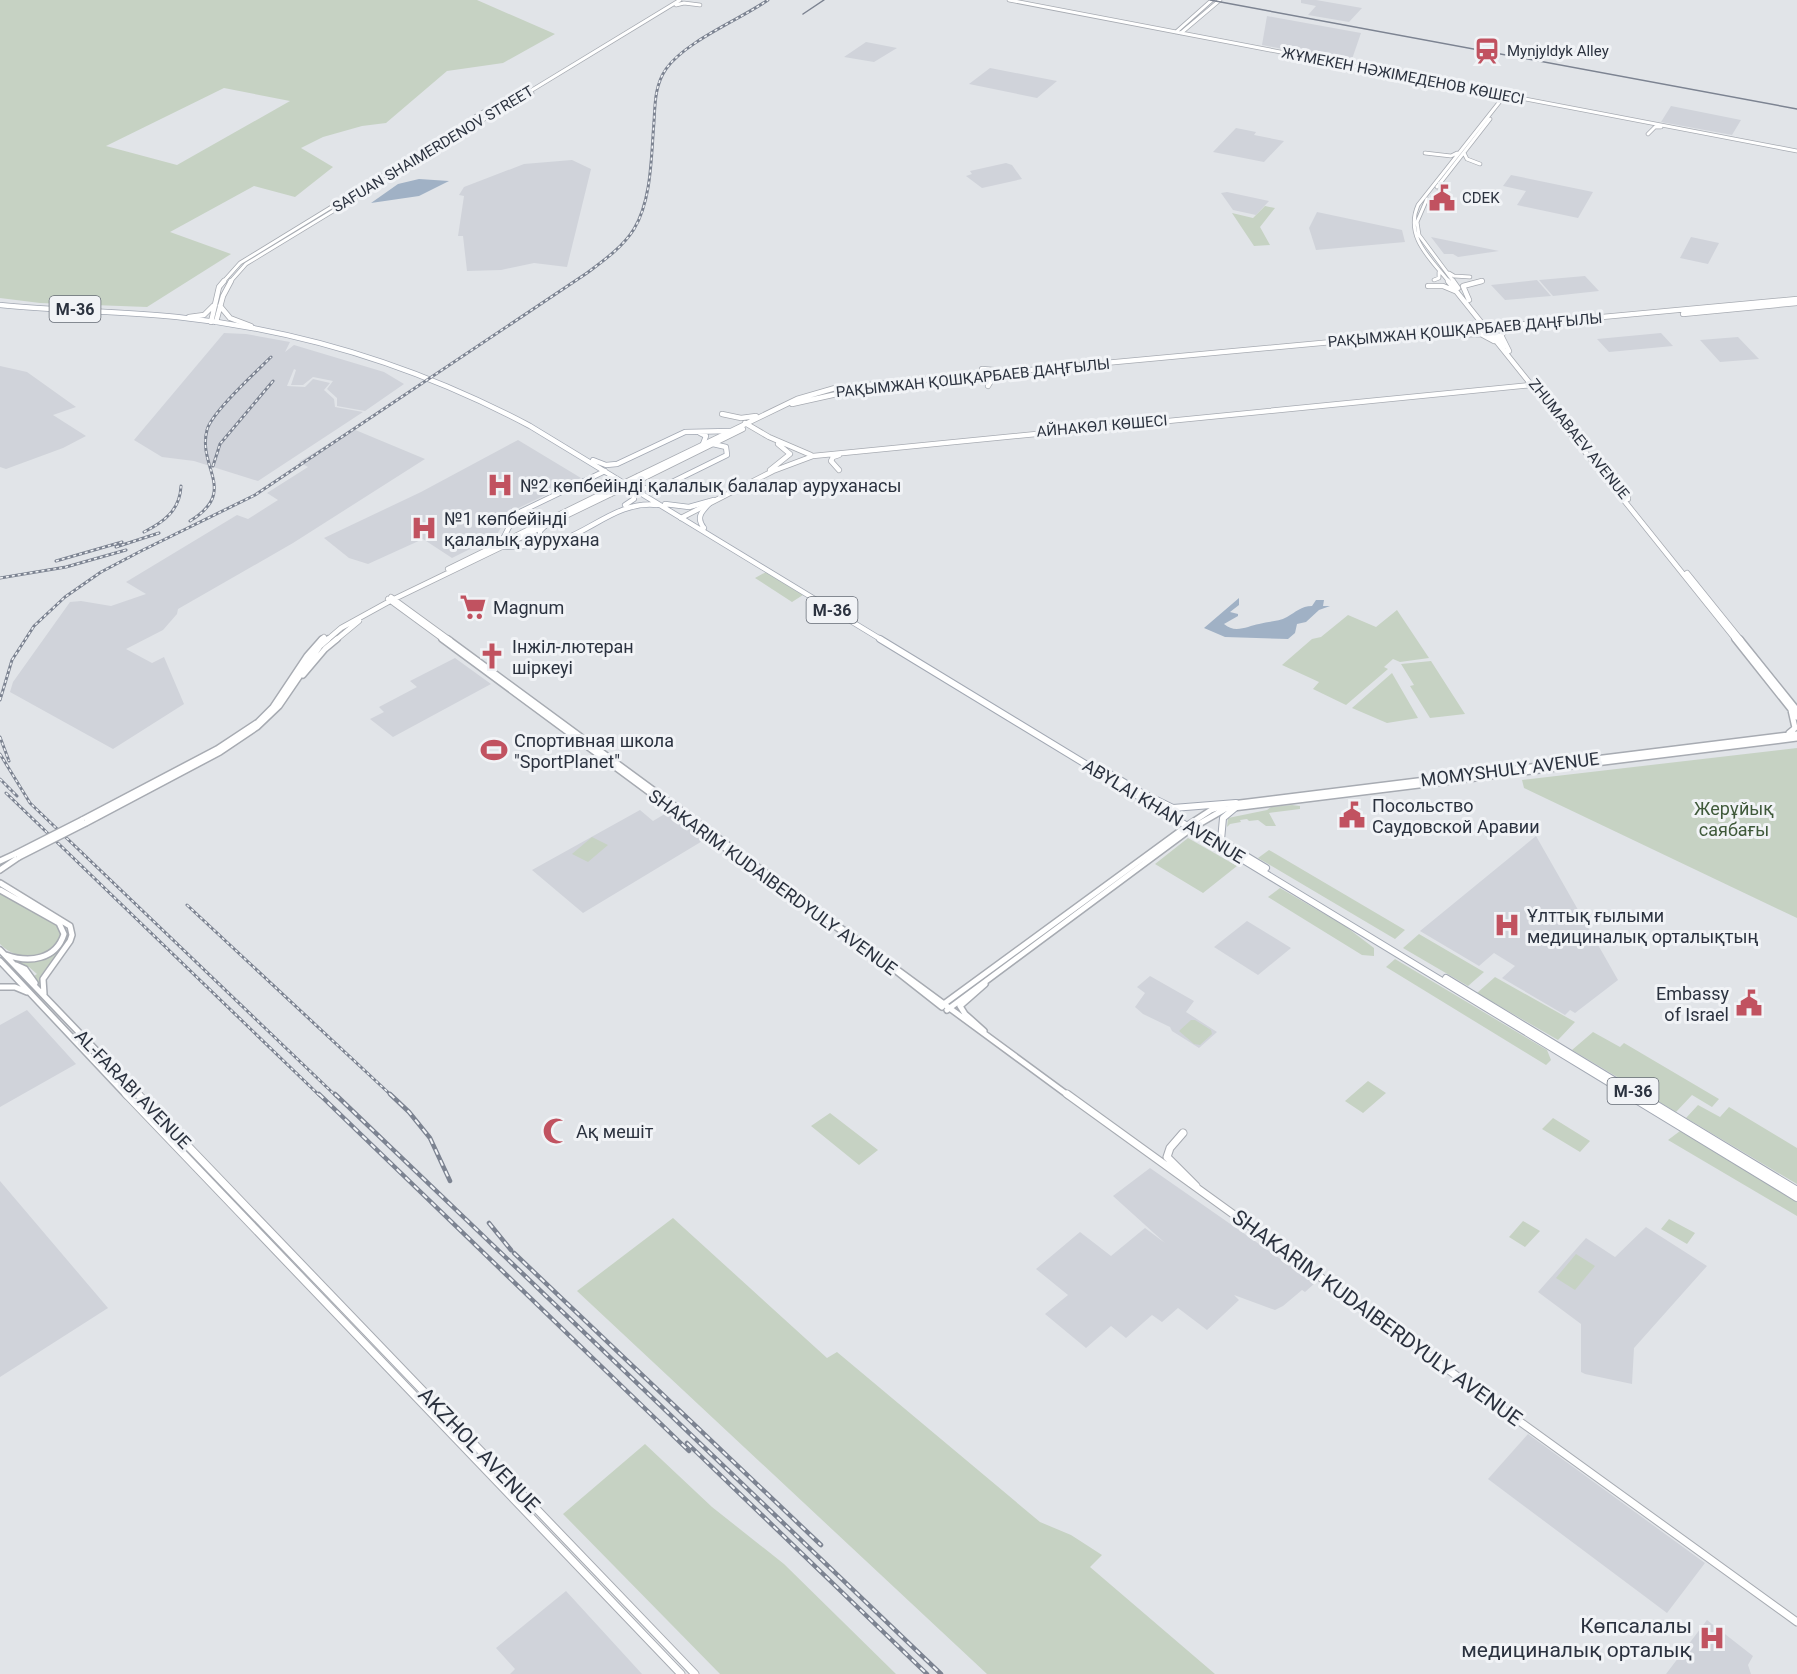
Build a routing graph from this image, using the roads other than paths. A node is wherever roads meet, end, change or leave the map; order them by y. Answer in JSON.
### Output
{"nodes":[{"id":1,"x":674,"y":0,"type":"edge"},
{"id":2,"x":680,"y":0,"type":"edge"},
{"id":3,"x":690,"y":0,"type":"edge"},
{"id":4,"x":1010,"y":0,"type":"edge"},
{"id":5,"x":1019,"y":0,"type":"edge"},
{"id":6,"x":1212,"y":0,"type":"edge"},
{"id":7,"x":1220,"y":0,"type":"edge"},
{"id":8,"x":660,"y":12,"type":"junction"},
{"id":9,"x":1180,"y":32,"type":"junction"},
{"id":10,"x":1487,"y":92,"type":"junction"},
{"id":11,"x":1507,"y":95,"type":"junction"},
{"id":12,"x":1528,"y":100,"type":"junction"},
{"id":13,"x":1501,"y":102,"type":"junction"},
{"id":14,"x":1614,"y":116,"type":"junction"},
{"id":15,"x":1641,"y":127,"type":"dead end"},
{"id":16,"x":1681,"y":129,"type":"junction"},
{"id":17,"x":1648,"y":134,"type":"dead end"},
{"id":18,"x":1463,"y":151,"type":"junction"},
{"id":19,"x":1797,"y":151,"type":"edge"},
{"id":20,"x":1425,"y":153,"type":"dead end"},
{"id":21,"x":1480,"y":164,"type":"dead end"},
{"id":22,"x":1441,"y":269,"type":"junction"},
{"id":23,"x":1470,"y":277,"type":"dead end"},
{"id":24,"x":1434,"y":280,"type":"dead end"},
{"id":25,"x":1482,"y":281,"type":"dead end"},
{"id":26,"x":1428,"y":286,"type":"dead end"},
{"id":27,"x":1457,"y":292,"type":"junction"},
{"id":28,"x":1468,"y":300,"type":"junction"},
{"id":29,"x":1797,"y":301,"type":"edge"},
{"id":30,"x":0,"y":304,"type":"edge"},
{"id":31,"x":214,"y":305,"type":"junction"},
{"id":32,"x":220,"y":306,"type":"junction"},
{"id":33,"x":189,"y":317,"type":"junction"},
{"id":34,"x":214,"y":321,"type":"junction"},
{"id":35,"x":251,"y":326,"type":"junction"},
{"id":36,"x":1508,"y":329,"type":"junction"},
{"id":37,"x":1491,"y":331,"type":"junction"},
{"id":38,"x":1443,"y":334,"type":"junction"},
{"id":39,"x":1501,"y":346,"type":"junction"},
{"id":40,"x":1509,"y":351,"type":"junction"},
{"id":41,"x":982,"y":369,"type":"dead end"},
{"id":42,"x":1018,"y":372,"type":"junction"},
{"id":43,"x":1532,"y":385,"type":"junction"},
{"id":44,"x":988,"y":386,"type":"dead end"},
{"id":45,"x":1502,"y":388,"type":"junction"},
{"id":46,"x":1459,"y":392,"type":"junction"},
{"id":47,"x":1492,"y":393,"type":"dead end"},
{"id":48,"x":1476,"y":394,"type":"dead end"},
{"id":49,"x":766,"y":413,"type":"junction"},
{"id":50,"x":722,"y":414,"type":"dead end"},
{"id":51,"x":1561,"y":421,"type":"junction"},
{"id":52,"x":531,"y":425,"type":"junction"},
{"id":53,"x":745,"y":426,"type":"junction"},
{"id":54,"x":1559,"y":429,"type":"dead end"},
{"id":55,"x":730,"y":431,"type":"junction"},
{"id":56,"x":972,"y":439,"type":"junction"},
{"id":57,"x":771,"y":440,"type":"junction"},
{"id":58,"x":961,"y":443,"type":"dead end"},
{"id":59,"x":703,"y":444,"type":"junction"},
{"id":60,"x":713,"y":444,"type":"junction"},
{"id":61,"x":870,"y":447,"type":"junction"},
{"id":62,"x":881,"y":447,"type":"junction"},
{"id":63,"x":895,"y":450,"type":"dead end"},
{"id":64,"x":810,"y":456,"type":"junction"},
{"id":65,"x":593,"y":460,"type":"junction"},
{"id":66,"x":839,"y":470,"type":"dead end"},
{"id":67,"x":606,"y":472,"type":"junction"},
{"id":68,"x":765,"y":475,"type":"junction"},
{"id":69,"x":640,"y":477,"type":"junction"},
{"id":70,"x":622,"y":478,"type":"junction"},
{"id":71,"x":636,"y":488,"type":"junction"},
{"id":72,"x":1628,"y":491,"type":"dead end"},
{"id":73,"x":1628,"y":499,"type":"junction"},
{"id":74,"x":714,"y":500,"type":"junction"},
{"id":75,"x":663,"y":505,"type":"junction"},
{"id":76,"x":682,"y":517,"type":"junction"},
{"id":77,"x":542,"y":525,"type":"junction"},
{"id":78,"x":704,"y":528,"type":"junction"},
{"id":79,"x":1639,"y":529,"type":"dead end"},
{"id":80,"x":1651,"y":534,"type":"junction"},
{"id":81,"x":492,"y":547,"type":"junction"},
{"id":82,"x":502,"y":547,"type":"junction"},
{"id":83,"x":391,"y":599,"type":"junction"},
{"id":84,"x":1794,"y":709,"type":"edge"},
{"id":85,"x":1797,"y":717,"type":"edge"},
{"id":86,"x":1783,"y":736,"type":"junction"},
{"id":87,"x":1797,"y":736,"type":"edge"},
{"id":88,"x":219,"y":751,"type":"junction"},
{"id":89,"x":1138,"y":791,"type":"junction"},
{"id":90,"x":1236,"y":806,"type":"junction"},
{"id":91,"x":1191,"y":825,"type":"junction"},
{"id":92,"x":1221,"y":840,"type":"junction"},
{"id":93,"x":17,"y":855,"type":"junction"},
{"id":94,"x":0,"y":860,"type":"edge"},
{"id":95,"x":0,"y":868,"type":"edge"},
{"id":96,"x":0,"y":883,"type":"edge"},
{"id":97,"x":0,"y":890,"type":"edge"},
{"id":98,"x":1,"y":952,"type":"edge"},
{"id":99,"x":0,"y":961,"type":"edge"},
{"id":100,"x":985,"y":981,"type":"junction"},
{"id":101,"x":0,"y":987,"type":"edge"},
{"id":102,"x":34,"y":996,"type":"junction"},
{"id":103,"x":45,"y":996,"type":"junction"},
{"id":104,"x":946,"y":1007,"type":"junction"},
{"id":105,"x":990,"y":1039,"type":"junction"},
{"id":106,"x":1183,"y":1133,"type":"dead end"},
{"id":107,"x":1199,"y":1190,"type":"junction"},
{"id":108,"x":1797,"y":1191,"type":"edge"},
{"id":109,"x":1797,"y":1197,"type":"edge"},
{"id":110,"x":263,"y":1225,"type":"joint"},
{"id":111,"x":255,"y":1231,"type":"joint"},
{"id":112,"x":1797,"y":1623,"type":"edge"},
{"id":113,"x":681,"y":1674,"type":"edge"},
{"id":114,"x":695,"y":1674,"type":"edge"}],
"edges":[{"from":1,"to":31,"type":"main road","name":"SAFUAN SHAIMERDENOV STREET"},
{"from":2,"to":8,"type":"main road","name":"SAFUAN SHAIMERDENOV STREET"},
{"from":3,"to":8,"type":"main road"},
{"from":4,"to":9,"type":"main road","name":"ЖҰМЕКЕН НӘЖІМЕДЕНОВ КӨШЕСІ"},
{"from":5,"to":9,"type":"main road","name":"ЖҰМЕКЕН НӘЖІМЕДЕНОВ КӨШЕСІ"},
{"from":6,"to":9,"type":"main road"},
{"from":7,"to":9,"type":"main road"},
{"from":8,"to":32,"type":"main road","name":"SAFUAN SHAIMERDENOV STREET"},
{"from":9,"to":10,"type":"main road","name":"ЖҰМЕКЕН НӘЖІМЕДЕНОВ КӨШЕСІ"},
{"from":9,"to":11,"type":"main road","name":"ЖҰМЕКЕН НӘЖІМЕДЕНОВ КӨШЕСІ"},
{"from":10,"to":11,"type":"main road","name":"ЖҰМЕКЕН НӘЖІМЕДЕНОВ КӨШЕСІ"},
{"from":10,"to":13,"type":"main road"},
{"from":11,"to":12,"type":"main road","name":"ЖҰМЕКЕН НӘЖІМЕДЕНОВ КӨШЕСІ"},
{"from":11,"to":13,"type":"main road"},
{"from":11,"to":19,"type":"main road","name":"ЖҰМЕКЕН НӘЖІМЕДЕНОВ КӨШЕСІ"},
{"from":12,"to":13,"type":"main road"},
{"from":12,"to":14,"type":"main road","name":"ЖҰМЕКЕН НӘЖІМЕДЕНОВ КӨШЕСІ"},
{"from":13,"to":18,"type":"main road"},
{"from":14,"to":15,"type":"main road"},
{"from":14,"to":16,"type":"main road","name":"ЖҰМЕКЕН НӘЖІМЕДЕНОВ КӨШЕСІ"},
{"from":16,"to":17,"type":"main road"},
{"from":16,"to":19,"type":"main road","name":"ЖҰМЕКЕН НӘЖІМЕДЕНОВ КӨШЕСІ"},
{"from":18,"to":20,"type":"main road"},
{"from":18,"to":21,"type":"main road"},
{"from":18,"to":22,"type":"main road","name":"ZHUMABAEV AVENUE"},
{"from":22,"to":23,"type":"main road"},
{"from":22,"to":24,"type":"main road"},
{"from":22,"to":27,"type":"main road","name":"ZHUMABAEV AVENUE"},
{"from":22,"to":28,"type":"main road","name":"ZHUMABAEV AVENUE"},
{"from":25,"to":28,"type":"main road"},
{"from":26,"to":27,"type":"main road"},
{"from":27,"to":37,"type":"main road","name":"ZHUMABAEV AVENUE"},
{"from":28,"to":37,"type":"main road","name":"ZHUMABAEV AVENUE"},
{"from":29,"to":36,"type":"main road","name":"РАҚЫМЖАН ҚОШҚАРБАЕВ ДАҢҒЫЛЫ"},
{"from":29,"to":37,"type":"main road","name":"РАҚЫМЖАН ҚОШҚАРБАЕВ ДАҢҒЫЛЫ"},
{"from":30,"to":33,"type":"main road","number":"M-36"},
{"from":30,"to":34,"type":"main road","number":"M-36"},
{"from":31,"to":33,"type":"main road"},
{"from":31,"to":34,"type":"main road","name":"SAFUAN SHAIMERDENOV STREET"},
{"from":32,"to":34,"type":"main road","name":"SAFUAN SHAIMERDENOV STREET"},
{"from":32,"to":35,"type":"main road"},
{"from":33,"to":34,"type":"main road","number":"M-36"},
{"from":34,"to":35,"type":"main road","number":"M-36"},
{"from":34,"to":52,"type":"main road","number":"M-36"},
{"from":35,"to":52,"type":"main road","number":"M-36"},
{"from":36,"to":37,"type":"main road","name":"РАҚЫМЖАН ҚОШҚАРБАЕВ ДАҢҒЫЛЫ"},
{"from":36,"to":40,"type":"main road"},
{"from":37,"to":38,"type":"main road","name":"РАҚЫМЖАН ҚОШҚАРБАЕВ ДАҢҒЫЛЫ"},
{"from":37,"to":39,"type":"main road","name":"ZHUMABAEV AVENUE"},
{"from":37,"to":40,"type":"main road","name":"ZHUMABAEV AVENUE"},
{"from":37,"to":42,"type":"main road","name":"РАҚЫМЖАН ҚОШҚАРБАЕВ ДАҢҒЫЛЫ"},
{"from":38,"to":39,"type":"main road"},
{"from":38,"to":42,"type":"main road","name":"РАҚЫМЖАН ҚОШҚАРБАЕВ ДАҢҒЫЛЫ"},
{"from":39,"to":43,"type":"main road","name":"ZHUMABAEV AVENUE"},
{"from":40,"to":73,"type":"main road","name":"ZHUMABAEV AVENUE"},
{"from":41,"to":42,"type":"main road"},
{"from":42,"to":44,"type":"main road"},
{"from":42,"to":49,"type":"main road","name":"РАҚЫМЖАН ҚОШҚАРБАЕВ ДАҢҒЫЛЫ"},
{"from":42,"to":53,"type":"main road","name":"РАҚЫМЖАН ҚОШҚАРБАЕВ ДАҢҒЫЛЫ"},
{"from":43,"to":45,"type":"main road","name":"АЙНАКӨЛ КӨШЕСІ"},
{"from":43,"to":51,"type":"main road","name":"ZHUMABAEV AVENUE"},
{"from":45,"to":46,"type":"main road","name":"АЙНАКӨЛ КӨШЕСІ"},
{"from":45,"to":47,"type":"main road"},
{"from":46,"to":48,"type":"main road"},
{"from":46,"to":56,"type":"main road","name":"АЙНАКӨЛ КӨШЕСІ"},
{"from":49,"to":50,"type":"main road"},
{"from":49,"to":53,"type":"main road","name":"РАҚЫМЖАН ҚОШҚАРБАЕВ ДАҢҒЫЛЫ"},
{"from":51,"to":54,"type":"main road"},
{"from":51,"to":80,"type":"main road","name":"ZHUMABAEV AVENUE"},
{"from":52,"to":65,"type":"main road","name":"ABYLAI KHAN AVENUE","number":"M-36"},
{"from":52,"to":67,"type":"main road","name":"ABYLAI KHAN AVENUE","number":"M-36"},
{"from":53,"to":55,"type":"main road","name":"РАҚЫМЖАН ҚОШҚАРБАЕВ ДАҢҒЫЛЫ"},
{"from":53,"to":57,"type":"main road"},
{"from":53,"to":60,"type":"main road","name":"РАҚЫМЖАН ҚОШҚАРБАЕВ ДАҢҒЫЛЫ"},
{"from":53,"to":64,"type":"main road"},
{"from":55,"to":59,"type":"main road","name":"РАҚЫМЖАН ҚОШҚАРБАЕВ ДАҢҒЫЛЫ"},
{"from":55,"to":65,"type":"main road"},
{"from":56,"to":58,"type":"main road"},
{"from":56,"to":62,"type":"main road","name":"АЙНАКӨЛ КӨШЕСІ"},
{"from":57,"to":64,"type":"main road"},
{"from":57,"to":68,"type":"main road"},
{"from":59,"to":69,"type":"main road","name":"РАҚЫМЖАН ҚОШҚАРБАЕВ ДАҢҒЫЛЫ"},
{"from":59,"to":70,"type":"main road"},
{"from":60,"to":69,"type":"main road","name":"РАҚЫМЖАН ҚОШҚАРБАЕВ ДАҢҒЫЛЫ"},
{"from":60,"to":71,"type":"main road"},
{"from":61,"to":62,"type":"main road","name":"АЙНАКӨЛ КӨШЕСІ"},
{"from":61,"to":64,"type":"main road"},
{"from":61,"to":66,"type":"main road"},
{"from":62,"to":63,"type":"main road"},
{"from":64,"to":68,"type":"main road"},
{"from":65,"to":70,"type":"main road","name":"ABYLAI KHAN AVENUE","number":"M-36"},
{"from":67,"to":71,"type":"main road","name":"ABYLAI KHAN AVENUE","number":"M-36"},
{"from":67,"to":77,"type":"main road"},
{"from":67,"to":81,"type":"main road"},
{"from":68,"to":74,"type":"main road"},
{"from":69,"to":77,"type":"main road","name":"РАҚЫМЖАН ҚОШҚАРБАЕВ ДАҢҒЫЛЫ","bridge":true},
{"from":70,"to":71,"type":"main road","name":"ABYLAI KHAN AVENUE","number":"M-36"},
{"from":71,"to":75,"type":"main road","name":"ABYLAI KHAN AVENUE","number":"M-36"},
{"from":71,"to":77,"type":"main road"},
{"from":72,"to":73,"type":"main road"},
{"from":73,"to":84,"type":"main road","name":"ZHUMABAEV AVENUE"},
{"from":74,"to":75,"type":"main road"},
{"from":74,"to":76,"type":"main road"},
{"from":74,"to":78,"type":"main road"},
{"from":75,"to":76,"type":"main road","name":"ABYLAI KHAN AVENUE","number":"M-36"},
{"from":75,"to":82,"type":"main road"},
{"from":76,"to":78,"type":"main road","name":"ABYLAI KHAN AVENUE","number":"M-36"},
{"from":76,"to":91,"type":"main road","name":"ABYLAI KHAN AVENUE","number":"M-36"},
{"from":77,"to":81,"type":"main road","name":"РАҚЫМЖАН ҚОШҚАРБАЕВ ДАҢҒЫЛЫ"},
{"from":77,"to":82,"type":"main road","name":"РАҚЫМЖАН ҚОШҚАРБАЕВ ДАҢҒЫЛЫ"},
{"from":78,"to":89,"type":"main road","name":"ABYLAI KHAN AVENUE","number":"M-36"},
{"from":79,"to":80,"type":"main road"},
{"from":80,"to":84,"type":"main road","name":"ZHUMABAEV AVENUE"},
{"from":81,"to":83,"type":"main road","name":"РАҚЫМЖАН ҚОШҚАРБАЕВ ДАҢҒЫЛЫ"},
{"from":82,"to":83,"type":"main road","name":"РАҚЫМЖАН ҚОШҚАРБАЕВ ДАҢҒЫЛЫ"},
{"from":83,"to":88,"type":"main road","name":"РАҚЫМЖАН ҚОШҚАРБАЕВ ДАҢҒЫЛЫ"},
{"from":83,"to":88,"type":"main road","name":"РАҚЫМЖАН ҚОШҚАРБАЕВ ДАҢҒЫЛЫ"},
{"from":83,"to":104,"type":"main road","name":"SHAKARIM KUDAIBERDYULY AVENUE"},
{"from":84,"to":85,"type":"main road","name":"ZHUMABAEV AVENUE"},
{"from":84,"to":86,"type":"main road"},
{"from":86,"to":87,"type":"main road","name":"MOMYSHULY AVENUE"},
{"from":86,"to":90,"type":"main road","name":"MOMYSHULY AVENUE"},
{"from":87,"to":90,"type":"main road","name":"MOMYSHULY AVENUE"},
{"from":88,"to":93,"type":"main road","name":"РАҚЫМЖАН ҚОШҚАРБАЕВ ДАҢҒЫЛЫ","bridge":true},
{"from":89,"to":90,"type":"main road"},
{"from":89,"to":91,"type":"main road","name":"ABYLAI KHAN AVENUE","number":"M-36"},
{"from":90,"to":91,"type":"main road","name":"MOMYSHULY AVENUE"},
{"from":90,"to":92,"type":"main road"},
{"from":91,"to":92,"type":"main road","name":"ABYLAI KHAN AVENUE","number":"M-36"},
{"from":91,"to":100,"type":"main road"},
{"from":91,"to":104,"type":"main road"},
{"from":91,"to":109,"type":"main road","name":"ABYLAI KHAN AVENUE","number":"M-36"},
{"from":92,"to":108,"type":"main road","name":"ABYLAI KHAN AVENUE","number":"M-36"},
{"from":93,"to":94,"type":"main road"},
{"from":93,"to":95,"type":"main road"},
{"from":96,"to":103,"type":"main road"},
{"from":97,"to":98,"type":"main road"},
{"from":98,"to":103,"type":"main road","name":"AL-FARABI AVENUE"},
{"from":99,"to":102,"type":"main road","name":"AL-FARABI AVENUE"},
{"from":100,"to":104,"type":"main road"},
{"from":100,"to":105,"type":"main road"},
{"from":101,"to":102,"type":"main road"},
{"from":102,"to":111,"type":"main road","name":"AL-FARABI AVENUE"},
{"from":103,"to":110,"type":"main road","name":"AL-FARABI AVENUE"},
{"from":104,"to":105,"type":"main road","name":"SHAKARIM KUDAIBERDYULY AVENUE"},
{"from":105,"to":107,"type":"main road","name":"SHAKARIM KUDAIBERDYULY AVENUE"},
{"from":106,"to":107,"type":"main road"},
{"from":107,"to":112,"type":"main road","name":"SHAKARIM KUDAIBERDYULY AVENUE"},
{"from":110,"to":114,"type":"main road","name":"AKZHOL AVENUE"},
{"from":111,"to":113,"type":"main road","name":"AKZHOL AVENUE"}]}
